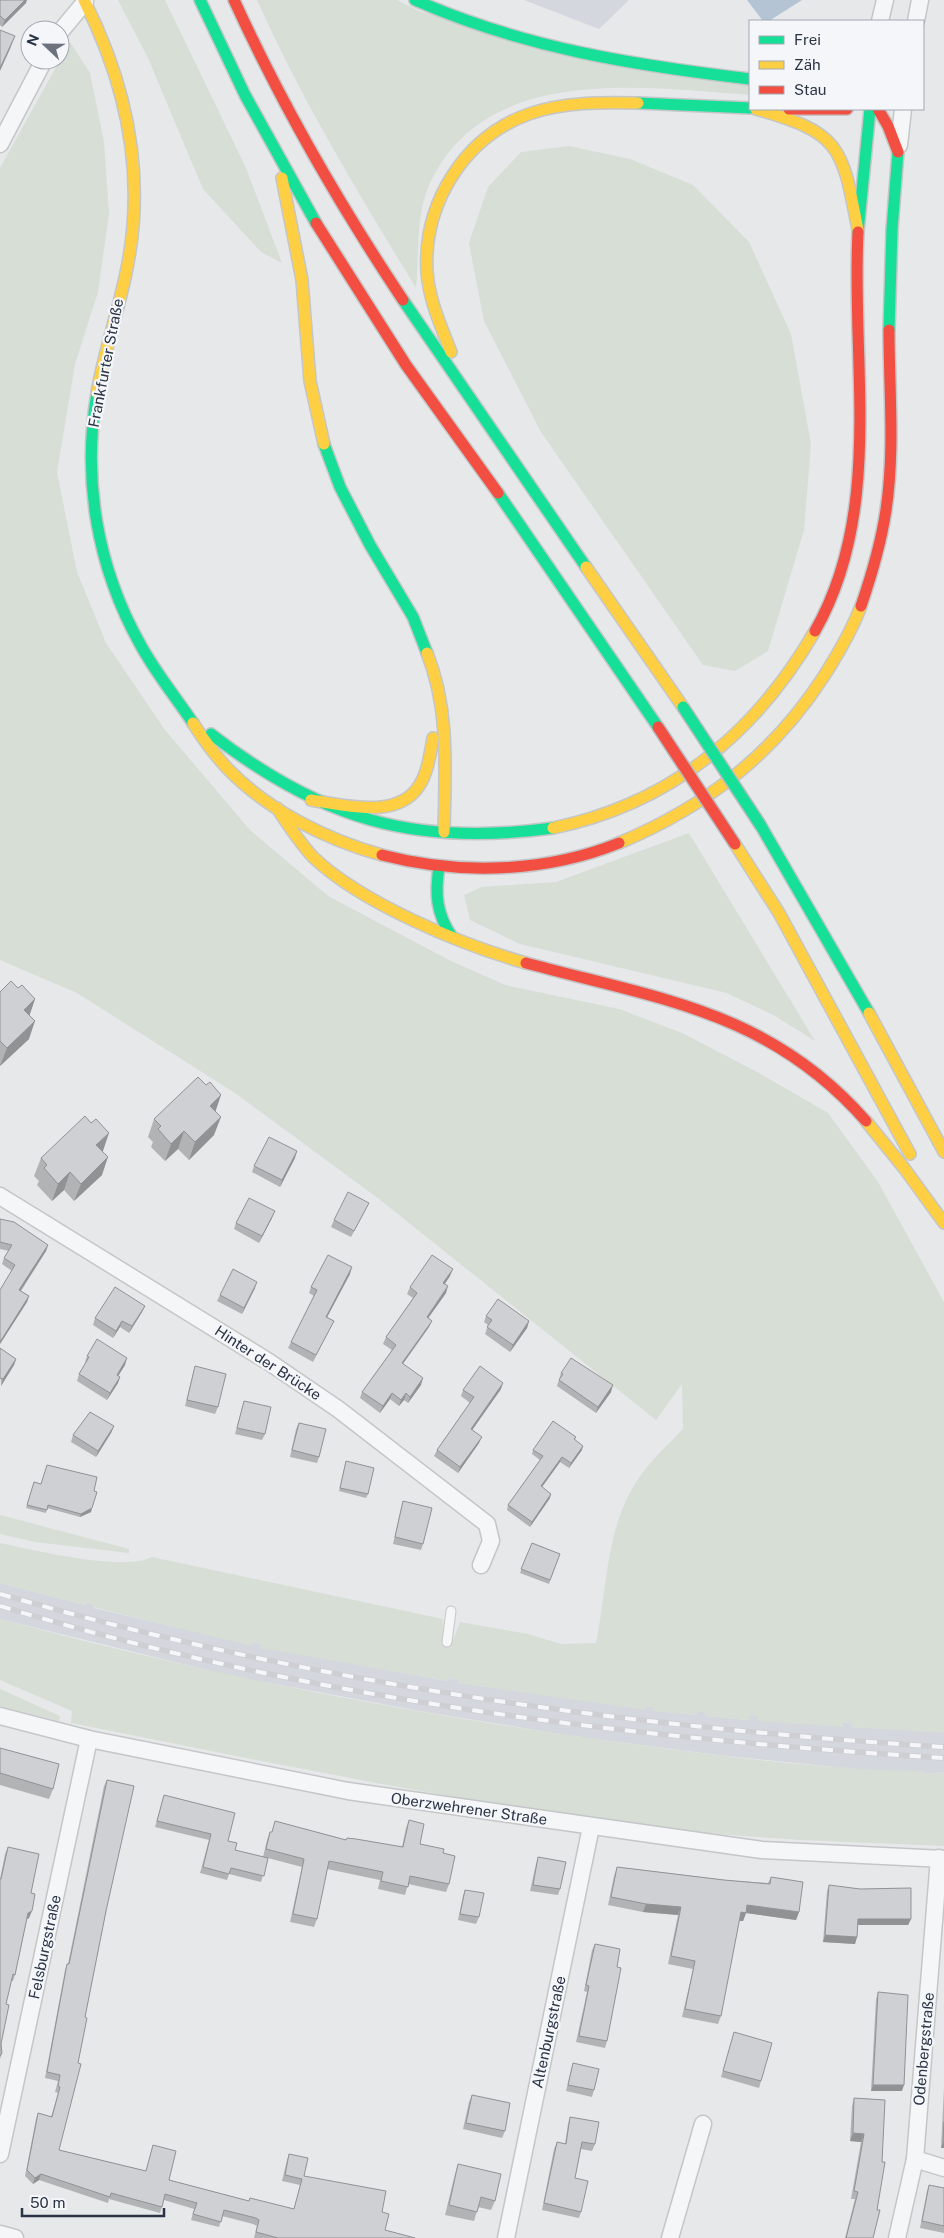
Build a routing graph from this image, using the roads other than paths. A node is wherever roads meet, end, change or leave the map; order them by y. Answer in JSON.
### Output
{"nodes":[{"id":1,"x":200,"y":0,"type":"edge"},
{"id":2,"x":234,"y":0,"type":"edge"},
{"id":3,"x":415,"y":0,"type":"edge"},
{"id":4,"x":885,"y":0,"type":"edge"},
{"id":5,"x":920,"y":0,"type":"edge"},
{"id":6,"x":85,"y":1,"type":"edge"},
{"id":7,"x":70,"y":20,"type":"edge"},
{"id":8,"x":880,"y":20,"type":"edge"},
{"id":9,"x":916,"y":20,"type":"edge"},
{"id":10,"x":39,"y":70,"type":"edge"},
{"id":11,"x":749,"y":79,"type":"edge"},
{"id":12,"x":749,"y":108,"type":"edge"},
{"id":13,"x":759,"y":110,"type":"edge"},
{"id":14,"x":870,"y":110,"type":"edge"},
{"id":15,"x":879,"y":110,"type":"edge"},
{"id":16,"x":903,"y":110,"type":"edge"},
{"id":17,"x":0,"y":144,"type":"edge"},
{"id":18,"x":898,"y":152,"type":"junction"},
{"id":19,"x":277,"y":154,"type":"junction"},
{"id":20,"x":858,"y":230,"type":"junction"},
{"id":21,"x":468,"y":395,"type":"junction"},
{"id":22,"x":439,"y":694,"type":"junction"},
{"id":23,"x":187,"y":713,"type":"junction"},
{"id":24,"x":311,"y":800,"type":"junction"},
{"id":25,"x":277,"y":808,"type":"junction"},
{"id":26,"x":443,"y":836,"type":"junction"},
{"id":27,"x":439,"y":862,"type":"junction"},
{"id":28,"x":452,"y":937,"type":"junction"},
{"id":29,"x":944,"y":1152,"type":"edge"},
{"id":30,"x":0,"y":1196,"type":"edge"},
{"id":31,"x":944,"y":1222,"type":"edge"},
{"id":32,"x":481,"y":1565,"type":"dead end"},
{"id":33,"x":451,"y":1611,"type":"dead end"},
{"id":34,"x":447,"y":1642,"type":"dead end"},
{"id":35,"x":0,"y":1716,"type":"edge"},
{"id":36,"x":89,"y":1740,"type":"junction"},
{"id":37,"x":591,"y":1827,"type":"junction"},
{"id":38,"x":942,"y":1859,"type":"edge"},
{"id":39,"x":704,"y":2124,"type":"dead end"},
{"id":40,"x":0,"y":2154,"type":"edge"},
{"id":41,"x":915,"y":2159,"type":"junction"},
{"id":42,"x":944,"y":2168,"type":"edge"},
{"id":43,"x":0,"y":2234,"type":"edge"},
{"id":44,"x":15,"y":2238,"type":"edge"},
{"id":45,"x":506,"y":2238,"type":"edge"},
{"id":46,"x":670,"y":2238,"type":"edge"},
{"id":47,"x":898,"y":2238,"type":"edge"}],
"edges":[{"from":1,"to":19,"type":"main road"},
{"from":2,"to":21,"type":"main road"},
{"from":3,"to":11,"type":"main road"},
{"from":4,"to":8,"type":"street"},
{"from":5,"to":9,"type":"street"},
{"from":6,"to":7,"type":"street"},
{"from":6,"to":23,"type":"main road","name":"Frankfurter Straße"},
{"from":10,"to":17,"type":"street"},
{"from":12,"to":21,"type":"main road"},
{"from":13,"to":20,"type":"main road"},
{"from":14,"to":20,"type":"main road"},
{"from":15,"to":18,"type":"main road"},
{"from":16,"to":18,"type":"street"},
{"from":18,"to":27,"type":"main road"},
{"from":19,"to":22,"type":"main road"},
{"from":19,"to":31,"type":"main road","bridge":true},
{"from":20,"to":26,"type":"main road"},
{"from":21,"to":29,"type":"main road","bridge":true},
{"from":22,"to":24,"type":"main road"},
{"from":22,"to":26,"type":"main road"},
{"from":23,"to":24,"type":"main road"},
{"from":23,"to":25,"type":"main road"},
{"from":24,"to":26,"type":"main road"},
{"from":25,"to":27,"type":"main road"},
{"from":25,"to":28,"type":"main road"},
{"from":27,"to":28,"type":"main road"},
{"from":28,"to":31,"type":"main road"},
{"from":30,"to":32,"type":"street","name":"Hinter der Brücke"},
{"from":33,"to":34,"type":"lane"},
{"from":35,"to":36,"type":"street","name":"Oberzwehrener Straße"},
{"from":36,"to":37,"type":"street","name":"Oberzwehrener Straße"},
{"from":36,"to":40,"type":"street","name":"Felsburgstraße"},
{"from":37,"to":38,"type":"street","name":"Oberzwehrener Straße"},
{"from":37,"to":45,"type":"street","name":"Altenburgstraße"},
{"from":38,"to":41,"type":"street","name":"Odenbergstraße"},
{"from":39,"to":46,"type":"street"},
{"from":41,"to":42,"type":"street"},
{"from":41,"to":47,"type":"street","name":"Odenbergstraße"},
{"from":43,"to":44,"type":"street"}]}
